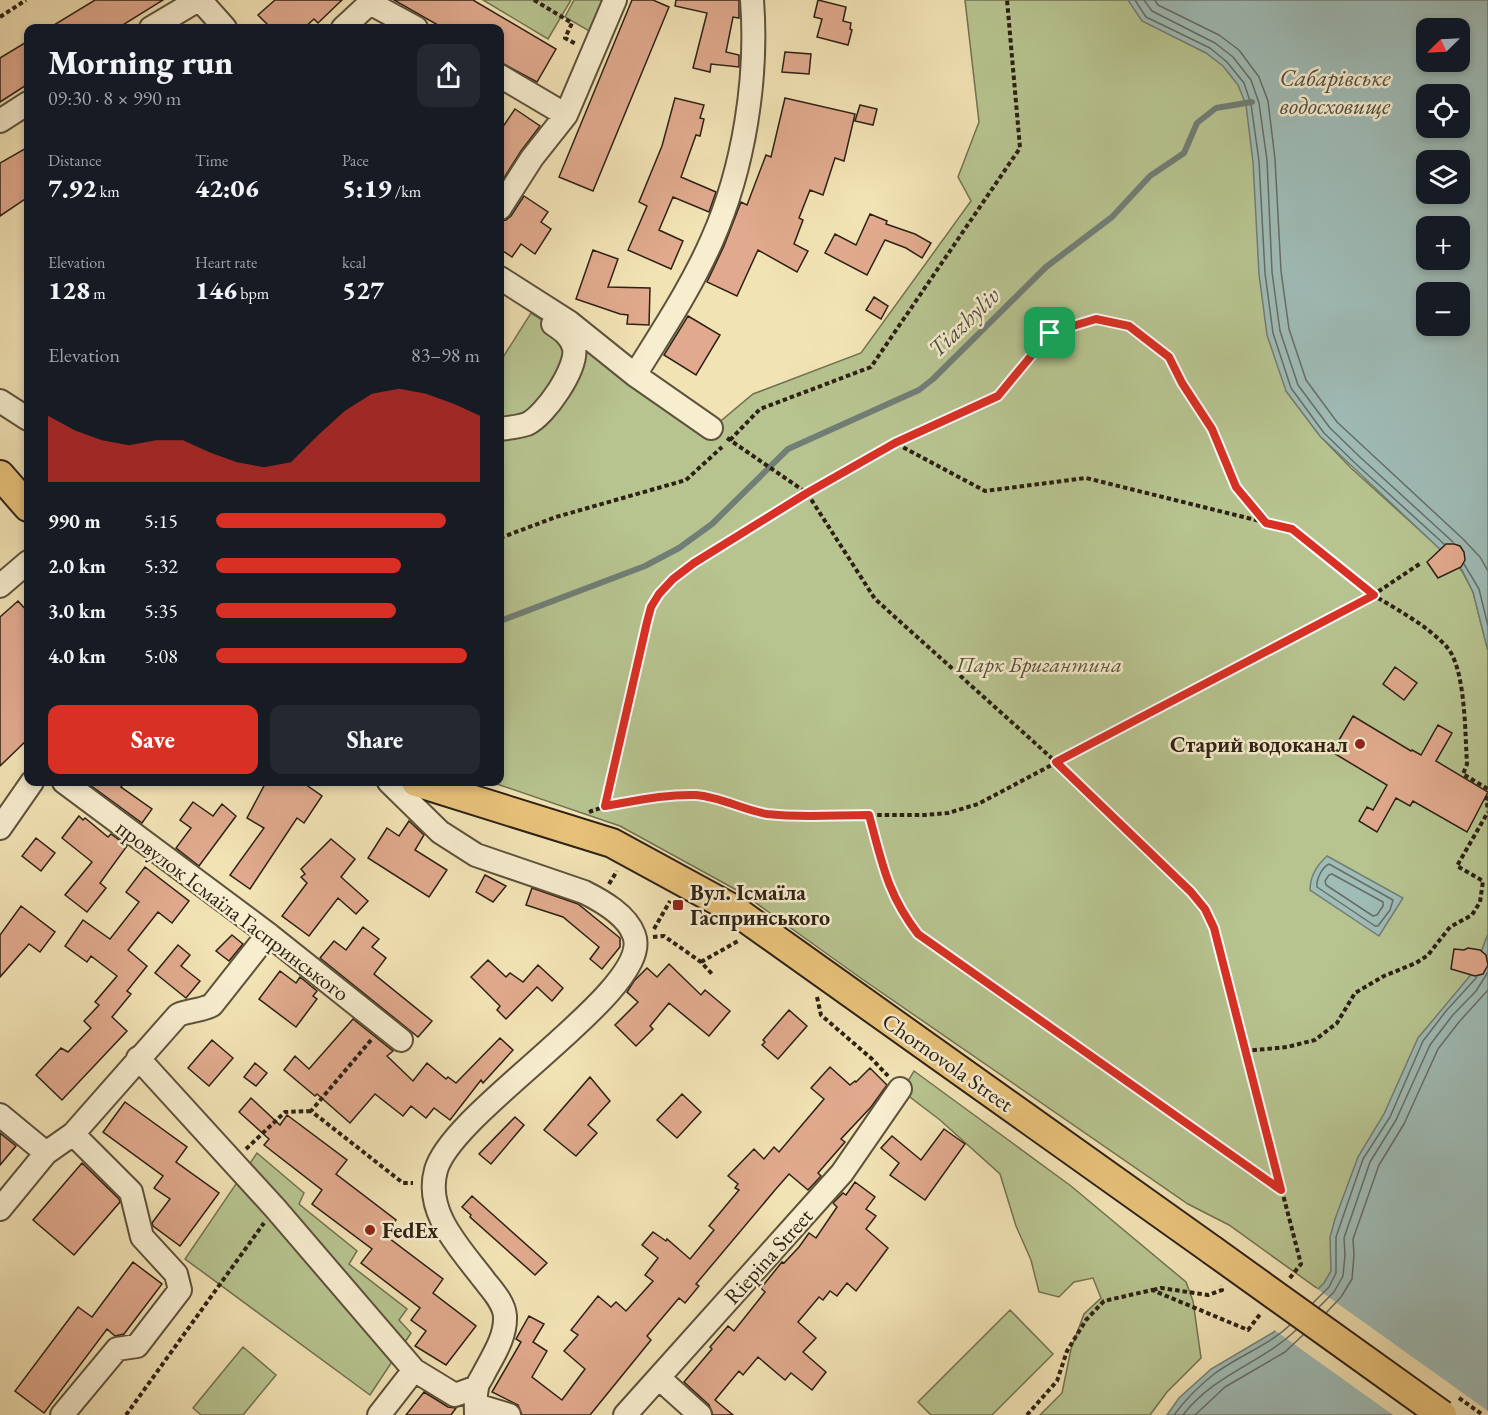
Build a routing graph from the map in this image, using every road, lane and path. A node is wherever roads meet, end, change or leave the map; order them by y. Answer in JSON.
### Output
{"nodes":[{"id":1,"x":26,"y":0,"type":"edge"},
{"id":2,"x":199,"y":0,"type":"edge"},
{"id":3,"x":534,"y":0,"type":"edge"},
{"id":4,"x":615,"y":0,"type":"edge"},
{"id":5,"x":752,"y":0,"type":"edge"},
{"id":6,"x":1007,"y":0,"type":"edge"},
{"id":7,"x":0,"y":17,"type":"edge"},
{"id":8,"x":158,"y":24,"type":"edge"},
{"id":9,"x":221,"y":24,"type":"edge"},
{"id":10,"x":347,"y":24,"type":"edge"},
{"id":11,"x":409,"y":24,"type":"edge"},
{"id":12,"x":565,"y":38,"type":"dead end"},
{"id":13,"x":504,"y":78,"type":"edge"},
{"id":14,"x":24,"y":106,"type":"edge"},
{"id":15,"x":566,"y":115,"type":"junction"},
{"id":16,"x":0,"y":121,"type":"edge"},
{"id":17,"x":504,"y":202,"type":"edge"},
{"id":18,"x":504,"y":281,"type":"edge"},
{"id":19,"x":504,"y":291,"type":"edge"},
{"id":20,"x":635,"y":375,"type":"junction"},
{"id":21,"x":0,"y":401,"type":"edge"},
{"id":22,"x":24,"y":416,"type":"edge"},
{"id":23,"x":504,"y":428,"type":"edge"},
{"id":24,"x":721,"y":434,"type":"junction"},
{"id":25,"x":895,"y":443,"type":"junction"},
{"id":26,"x":0,"y":475,"type":"edge"},
{"id":27,"x":807,"y":493,"type":"junction"},
{"id":28,"x":24,"y":502,"type":"edge"},
{"id":29,"x":1266,"y":523,"type":"junction"},
{"id":30,"x":504,"y":537,"type":"edge"},
{"id":31,"x":1421,"y":563,"type":"dead end"},
{"id":32,"x":24,"y":565,"type":"edge"},
{"id":33,"x":0,"y":586,"type":"edge"},
{"id":34,"x":1374,"y":595,"type":"junction"},
{"id":35,"x":1056,"y":762,"type":"junction"},
{"id":36,"x":29,"y":786,"type":"edge"},
{"id":37,"x":69,"y":786,"type":"edge"},
{"id":38,"x":393,"y":786,"type":"edge"},
{"id":39,"x":429,"y":786,"type":"edge"},
{"id":40,"x":1488,"y":789,"type":"edge"},
{"id":41,"x":1488,"y":796,"type":"edge"},
{"id":42,"x":605,"y":806,"type":"junction"},
{"id":43,"x":1488,"y":810,"type":"edge"},
{"id":44,"x":869,"y":815,"type":"junction"},
{"id":45,"x":551,"y":824,"type":"junction"},
{"id":46,"x":0,"y":828,"type":"edge"},
{"id":47,"x":670,"y":901,"type":"dead end"},
{"id":48,"x":652,"y":932,"type":"dead end"},
{"id":49,"x":268,"y":934,"type":"junction"},
{"id":50,"x":646,"y":938,"type":"dead end"},
{"id":51,"x":738,"y":941,"type":"dead end"},
{"id":52,"x":701,"y":962,"type":"junction"},
{"id":53,"x":712,"y":975,"type":"dead end"},
{"id":54,"x":816,"y":993,"type":"dead end"},
{"id":55,"x":392,"y":1033,"type":"joint"},
{"id":56,"x":1245,"y":1051,"type":"junction"},
{"id":57,"x":138,"y":1058,"type":"junction"},
{"id":58,"x":900,"y":1089,"type":"joint"},
{"id":59,"x":311,"y":1111,"type":"junction"},
{"id":60,"x":0,"y":1115,"type":"edge"},
{"id":61,"x":73,"y":1134,"type":"junction"},
{"id":62,"x":46,"y":1153,"type":"junction"},
{"id":63,"x":233,"y":1162,"type":"junction"},
{"id":64,"x":434,"y":1181,"type":"junction"},
{"id":65,"x":1281,"y":1190,"type":"junction"},
{"id":66,"x":274,"y":1208,"type":"junction"},
{"id":67,"x":0,"y":1209,"type":"edge"},
{"id":68,"x":1301,"y":1264,"type":"dead end"},
{"id":69,"x":1213,"y":1281,"type":"dead end"},
{"id":70,"x":1152,"y":1290,"type":"junction"},
{"id":71,"x":1248,"y":1330,"type":"dead end"},
{"id":72,"x":414,"y":1370,"type":"junction"},
{"id":73,"x":659,"y":1378,"type":"junction"},
{"id":74,"x":476,"y":1402,"type":"edge"},
{"id":75,"x":62,"y":1415,"type":"edge"},
{"id":76,"x":126,"y":1415,"type":"edge"},
{"id":77,"x":379,"y":1415,"type":"edge"},
{"id":78,"x":508,"y":1415,"type":"edge"},
{"id":79,"x":625,"y":1415,"type":"edge"},
{"id":80,"x":700,"y":1415,"type":"edge"},
{"id":81,"x":1027,"y":1415,"type":"edge"},
{"id":82,"x":1442,"y":1415,"type":"edge"}],
"edges":[{"from":1,"to":7,"type":"path"},
{"from":2,"to":8,"type":"street"},
{"from":2,"to":9,"type":"street"},
{"from":3,"to":12,"type":"path"},
{"from":4,"to":15,"type":"street"},
{"from":5,"to":20,"type":"street"},
{"from":6,"to":24,"type":"path"},
{"from":10,"to":11,"type":"street"},
{"from":13,"to":15,"type":"street"},
{"from":14,"to":16,"type":"street"},
{"from":15,"to":17,"type":"street"},
{"from":18,"to":20,"type":"street"},
{"from":19,"to":23,"type":"street"},
{"from":20,"to":24,"type":"street"},
{"from":21,"to":22,"type":"street"},
{"from":24,"to":27,"type":"path"},
{"from":24,"to":30,"type":"path"},
{"from":25,"to":27,"type":"path"},
{"from":25,"to":29,"type":"path"},
{"from":25,"to":29,"type":"path"},
{"from":26,"to":28,"type":"main road"},
{"from":27,"to":35,"type":"path"},
{"from":27,"to":42,"type":"path"},
{"from":29,"to":34,"type":"path"},
{"from":31,"to":34,"type":"path"},
{"from":32,"to":33,"type":"street"},
{"from":34,"to":35,"type":"path"},
{"from":34,"to":40,"type":"path"},
{"from":35,"to":44,"type":"path"},
{"from":35,"to":56,"type":"path"},
{"from":36,"to":46,"type":"street"},
{"from":37,"to":49,"type":"street","name":"провулок Ісмаїла Гаспринського"},
{"from":38,"to":64,"type":"street"},
{"from":39,"to":45,"type":"main road","name":"Chornovola Street"},
{"from":41,"to":43,"type":"path"},
{"from":42,"to":44,"type":"path"},
{"from":42,"to":45,"type":"path"},
{"from":43,"to":56,"type":"path"},
{"from":44,"to":65,"type":"path"},
{"from":45,"to":82,"type":"main road","name":"Chornovola Street","bridge":true},
{"from":47,"to":48,"type":"path"},
{"from":49,"to":55,"type":"street","name":"провулок Ісмаїла Гаспринського"},
{"from":49,"to":57,"type":"street"},
{"from":50,"to":52,"type":"path"},
{"from":51,"to":52,"type":"path"},
{"from":52,"to":53,"type":"path"},
{"from":54,"to":58,"type":"path"},
{"from":55,"to":59,"type":"path"},
{"from":56,"to":65,"type":"path"},
{"from":57,"to":61,"type":"street"},
{"from":57,"to":63,"type":"street"},
{"from":58,"to":73,"type":"street","name":"Riepina Street"},
{"from":59,"to":63,"type":"path"},
{"from":59,"to":64,"type":"path"},
{"from":60,"to":62,"type":"street"},
{"from":61,"to":62,"type":"street"},
{"from":61,"to":75,"type":"street"},
{"from":62,"to":67,"type":"street"},
{"from":63,"to":66,"type":"street"},
{"from":64,"to":74,"type":"street"},
{"from":65,"to":68,"type":"path"},
{"from":66,"to":72,"type":"street"},
{"from":66,"to":76,"type":"path"},
{"from":69,"to":70,"type":"path"},
{"from":70,"to":71,"type":"path"},
{"from":70,"to":81,"type":"path"},
{"from":72,"to":74,"type":"street"},
{"from":72,"to":77,"type":"street"},
{"from":73,"to":79,"type":"street","name":"Riepina Street"},
{"from":73,"to":80,"type":"street"},
{"from":74,"to":78,"type":"street"}]}
